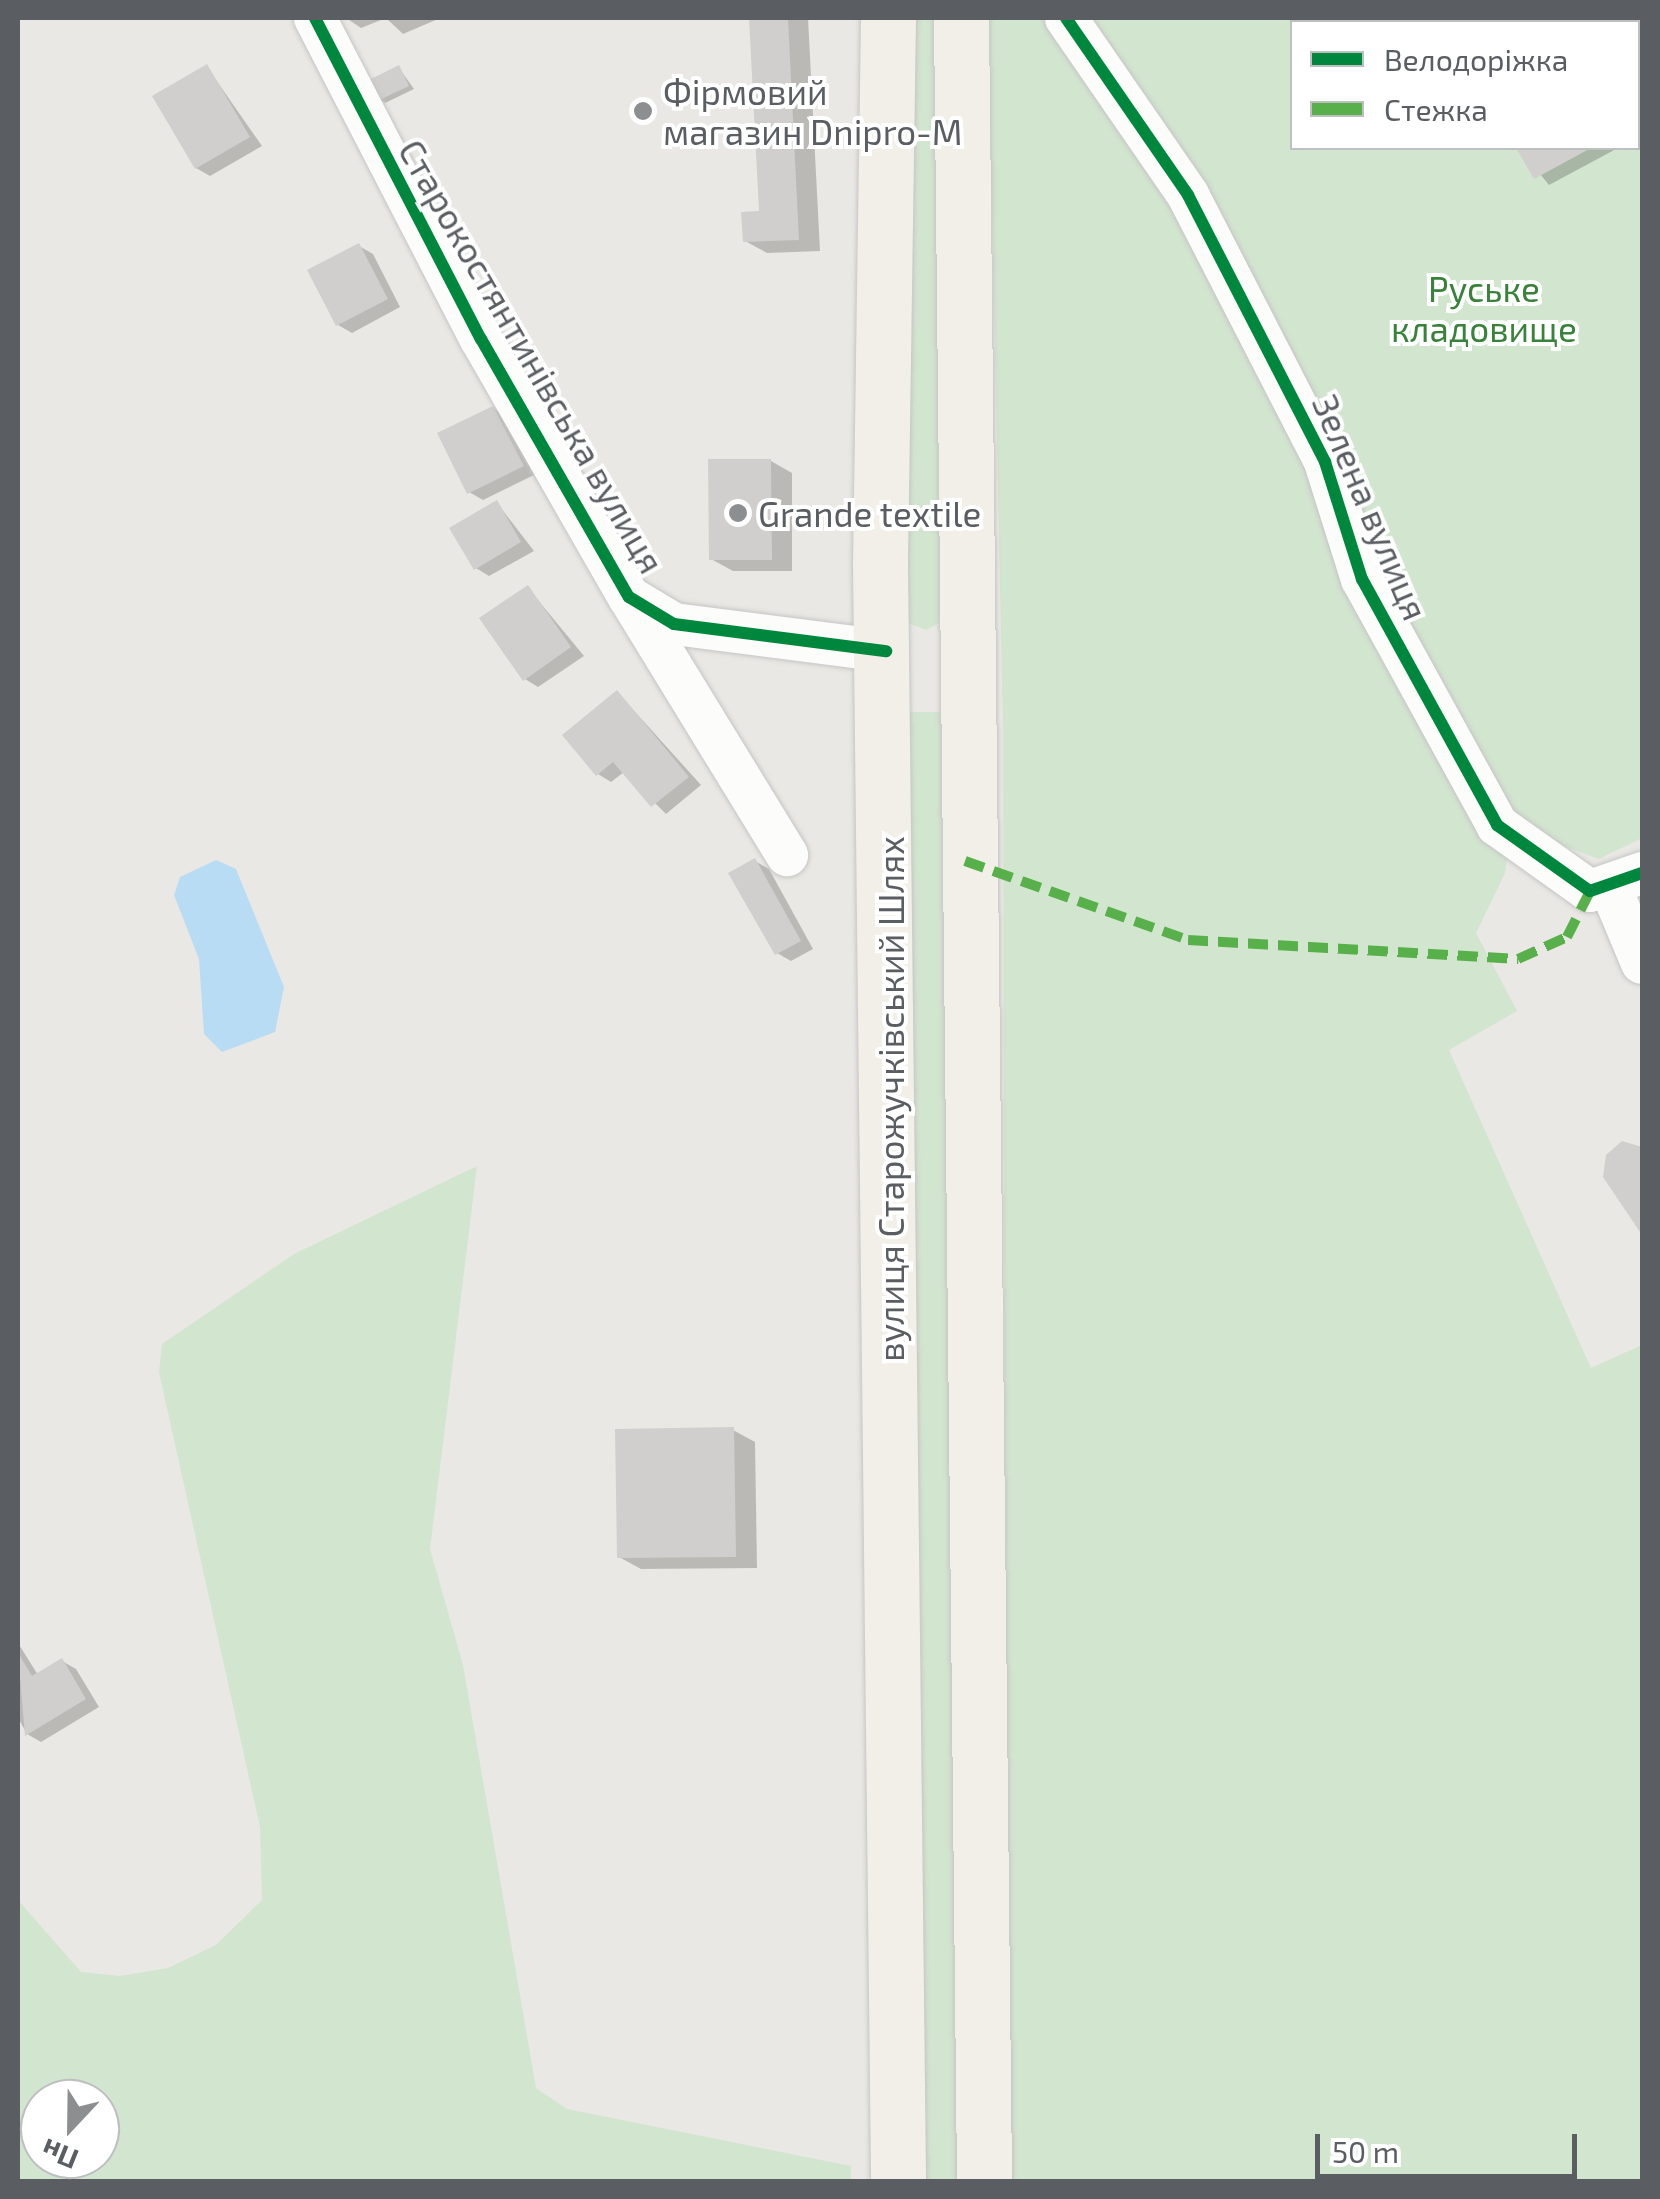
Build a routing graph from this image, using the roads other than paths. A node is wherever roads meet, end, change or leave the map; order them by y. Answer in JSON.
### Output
{"nodes":[{"id":1,"x":315,"y":18,"type":"edge"},
{"id":2,"x":888,"y":18,"type":"edge"},
{"id":3,"x":961,"y":18,"type":"edge"},
{"id":4,"x":1066,"y":18,"type":"edge"},
{"id":5,"x":630,"y":597,"type":"junction"},
{"id":6,"x":886,"y":651,"type":"junction"},
{"id":7,"x":966,"y":670,"type":"junction"},
{"id":8,"x":787,"y":856,"type":"dead end"},
{"id":9,"x":1626,"y":881,"type":"edge"},
{"id":10,"x":1642,"y":963,"type":"edge"},
{"id":11,"x":898,"y":2182,"type":"edge"},
{"id":12,"x":984,"y":2182,"type":"edge"}],
"edges":[{"from":1,"to":5,"type":"street","name":"Старокостянтинівська вулиця"},
{"from":2,"to":6,"type":"main road","name":"вулиця Старожучківський Шлях"},
{"from":3,"to":7,"type":"main road"},
{"from":4,"to":9,"type":"street","name":"Зелена вулиця"},
{"from":5,"to":6,"type":"street","name":"Старокостянтинівська вулиця"},
{"from":5,"to":8,"type":"street"},
{"from":6,"to":7,"type":"main road"},
{"from":6,"to":11,"type":"main road","name":"вулиця Старожучківський Шлях"},
{"from":7,"to":12,"type":"main road"},
{"from":9,"to":10,"type":"street"}]}
